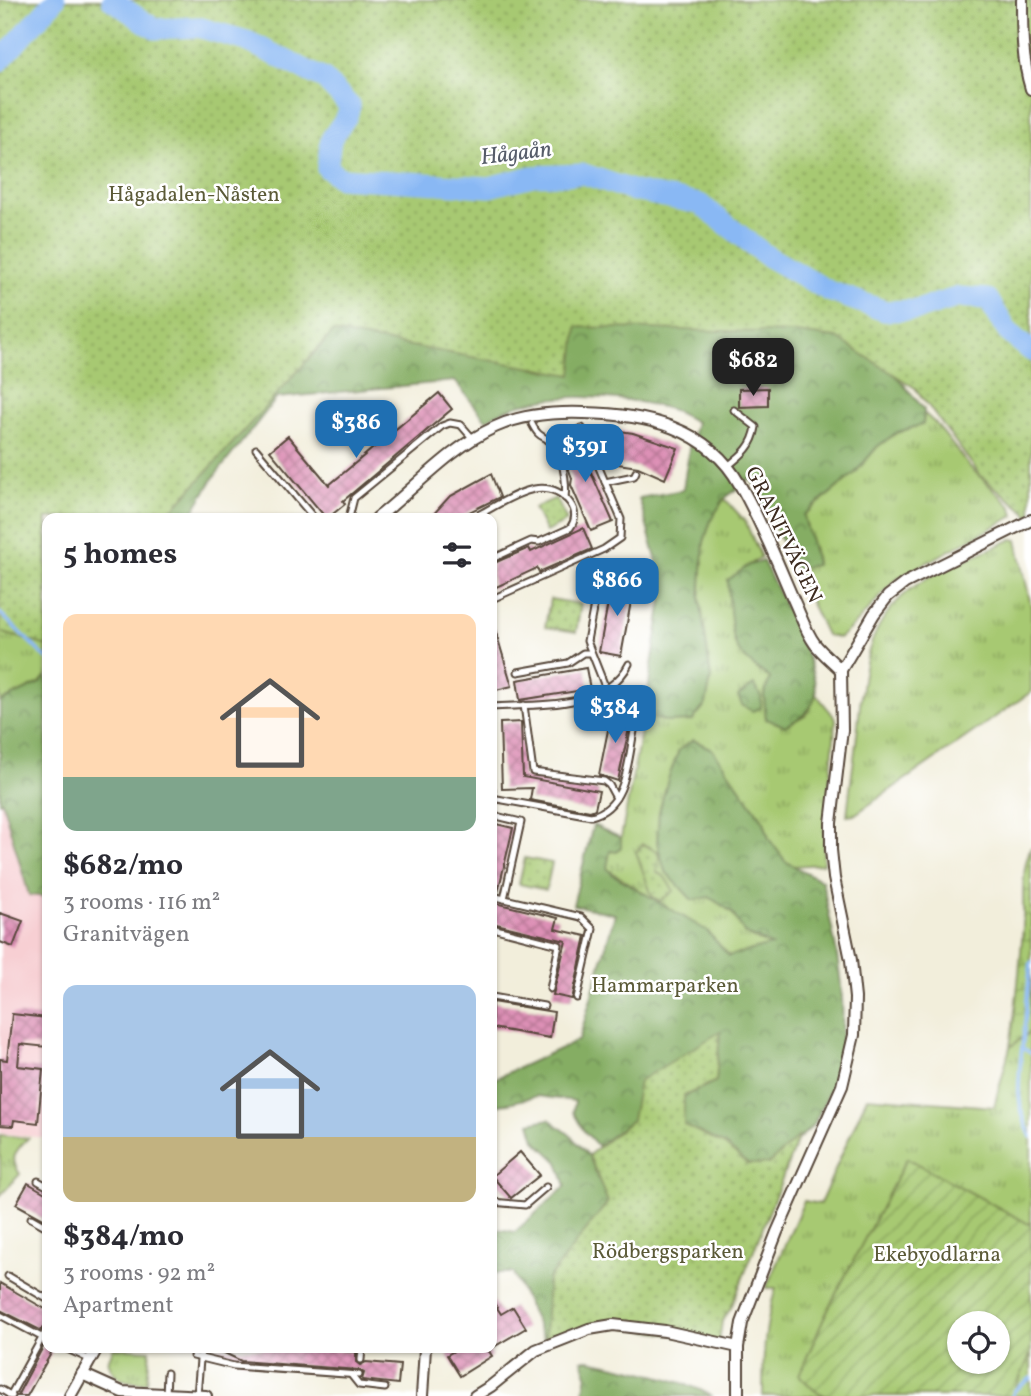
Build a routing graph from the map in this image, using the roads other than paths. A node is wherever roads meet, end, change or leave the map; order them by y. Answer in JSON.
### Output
{"nodes":[{"id":1,"x":1023,"y":0,"type":"edge"},
{"id":2,"x":1031,"y":89,"type":"edge"},
{"id":3,"x":734,"y":410,"type":"dead end"},
{"id":4,"x":532,"y":424,"type":"dead end"},
{"id":5,"x":474,"y":440,"type":"junction"},
{"id":6,"x":549,"y":442,"type":"junction"},
{"id":7,"x":256,"y":449,"type":"dead end"},
{"id":8,"x":728,"y":466,"type":"junction"},
{"id":9,"x":636,"y":472,"type":"dead end"},
{"id":10,"x":605,"y":482,"type":"junction"},
{"id":11,"x":565,"y":498,"type":"junction"},
{"id":12,"x":310,"y":513,"type":"edge"},
{"id":13,"x":350,"y":513,"type":"edge"},
{"id":14,"x":383,"y":513,"type":"edge"},
{"id":15,"x":482,"y":513,"type":"edge"},
{"id":16,"x":1029,"y":521,"type":"edge"},
{"id":17,"x":1031,"y":533,"type":"edge"},
{"id":18,"x":497,"y":557,"type":"edge"},
{"id":19,"x":596,"y":594,"type":"dead end"},
{"id":20,"x":497,"y":598,"type":"edge"},
{"id":21,"x":591,"y":653,"type":"junction"},
{"id":22,"x":629,"y":664,"type":"dead end"},
{"id":23,"x":841,"y":670,"type":"junction"},
{"id":24,"x":518,"y":672,"type":"dead end"},
{"id":25,"x":606,"y":689,"type":"junction"},
{"id":26,"x":524,"y":705,"type":"junction"},
{"id":27,"x":497,"y":707,"type":"edge"},
{"id":28,"x":635,"y":731,"type":"dead end"},
{"id":29,"x":616,"y":798,"type":"junction"},
{"id":30,"x":497,"y":799,"type":"edge"},
{"id":31,"x":497,"y":816,"type":"edge"},
{"id":32,"x":497,"y":897,"type":"edge"},
{"id":33,"x":504,"y":899,"type":"junction"},
{"id":34,"x":497,"y":930,"type":"edge"},
{"id":35,"x":550,"y":989,"type":"dead end"},
{"id":36,"x":497,"y":998,"type":"edge"},
{"id":37,"x":577,"y":998,"type":"dead end"},
{"id":38,"x":544,"y":1006,"type":"dead end"},
{"id":39,"x":38,"y":1181,"type":"dead end"},
{"id":40,"x":42,"y":1183,"type":"edge"},
{"id":41,"x":546,"y":1187,"type":"dead end"},
{"id":42,"x":497,"y":1202,"type":"edge"},
{"id":43,"x":31,"y":1217,"type":"dead end"},
{"id":44,"x":42,"y":1224,"type":"edge"},
{"id":45,"x":8,"y":1276,"type":"dead end"},
{"id":46,"x":42,"y":1296,"type":"edge"},
{"id":47,"x":0,"y":1315,"type":"edge"},
{"id":48,"x":42,"y":1337,"type":"edge"},
{"id":49,"x":42,"y":1344,"type":"edge"},
{"id":50,"x":738,"y":1347,"type":"junction"},
{"id":51,"x":76,"y":1353,"type":"edge"},
{"id":52,"x":94,"y":1353,"type":"edge"},
{"id":53,"x":362,"y":1353,"type":"edge"},
{"id":54,"x":425,"y":1353,"type":"edge"},
{"id":55,"x":193,"y":1356,"type":"dead end"},
{"id":56,"x":201,"y":1356,"type":"junction"},
{"id":57,"x":91,"y":1360,"type":"junction"},
{"id":58,"x":361,"y":1360,"type":"dead end"},
{"id":59,"x":167,"y":1373,"type":"dead end"},
{"id":60,"x":82,"y":1374,"type":"junction"},
{"id":61,"x":351,"y":1375,"type":"junction"},
{"id":62,"x":359,"y":1376,"type":"dead end"},
{"id":63,"x":385,"y":1388,"type":"dead end"},
{"id":64,"x":0,"y":1389,"type":"edge"},
{"id":65,"x":495,"y":1391,"type":"edge"},
{"id":66,"x":166,"y":1395,"type":"edge"},
{"id":67,"x":11,"y":1396,"type":"edge"},
{"id":68,"x":70,"y":1396,"type":"edge"},
{"id":69,"x":197,"y":1396,"type":"edge"},
{"id":70,"x":206,"y":1396,"type":"edge"},
{"id":71,"x":422,"y":1396,"type":"edge"},
{"id":72,"x":475,"y":1396,"type":"edge"},
{"id":73,"x":738,"y":1396,"type":"edge"}],
"edges":[{"from":1,"to":2,"type":"street"},
{"from":3,"to":8,"type":"lane"},
{"from":4,"to":6,"type":"lane"},
{"from":5,"to":8,"type":"street","name":"GRANITVÄGEN"},
{"from":5,"to":13,"type":"lane"},
{"from":5,"to":14,"type":"street","name":"GRANITVÄGEN"},
{"from":6,"to":10,"type":"lane"},
{"from":6,"to":11,"type":"lane"},
{"from":7,"to":12,"type":"lane"},
{"from":8,"to":23,"type":"street","name":"GRANITVÄGEN"},
{"from":9,"to":10,"type":"lane"},
{"from":10,"to":20,"type":"lane"},
{"from":11,"to":15,"type":"lane"},
{"from":11,"to":18,"type":"lane"},
{"from":16,"to":17,"type":"street"},
{"from":16,"to":23,"type":"street"},
{"from":19,"to":21,"type":"lane"},
{"from":21,"to":24,"type":"lane"},
{"from":21,"to":25,"type":"lane"},
{"from":22,"to":25,"type":"lane"},
{"from":23,"to":50,"type":"street"},
{"from":25,"to":26,"type":"lane"},
{"from":26,"to":27,"type":"lane"},
{"from":26,"to":29,"type":"lane"},
{"from":28,"to":29,"type":"lane"},
{"from":29,"to":30,"type":"lane"},
{"from":31,"to":33,"type":"lane"},
{"from":32,"to":33,"type":"lane"},
{"from":33,"to":37,"type":"lane"},
{"from":34,"to":35,"type":"lane"},
{"from":36,"to":38,"type":"lane"},
{"from":39,"to":40,"type":"lane"},
{"from":41,"to":42,"type":"lane"},
{"from":43,"to":44,"type":"lane"},
{"from":45,"to":46,"type":"lane"},
{"from":47,"to":48,"type":"lane"},
{"from":49,"to":67,"type":"lane"},
{"from":50,"to":65,"type":"street"},
{"from":50,"to":73,"type":"street"},
{"from":51,"to":57,"type":"lane"},
{"from":52,"to":57,"type":"street"},
{"from":53,"to":58,"type":"lane"},
{"from":54,"to":71,"type":"street"},
{"from":55,"to":56,"type":"lane"},
{"from":56,"to":61,"type":"lane"},
{"from":56,"to":69,"type":"lane"},
{"from":57,"to":60,"type":"street"},
{"from":59,"to":66,"type":"lane"},
{"from":60,"to":66,"type":"street"},
{"from":60,"to":68,"type":"street"},
{"from":61,"to":62,"type":"lane"},
{"from":61,"to":63,"type":"lane"},
{"from":64,"to":67,"type":"lane"},
{"from":65,"to":72,"type":"street"},
{"from":66,"to":69,"type":"street"},
{"from":69,"to":70,"type":"street"}]}
